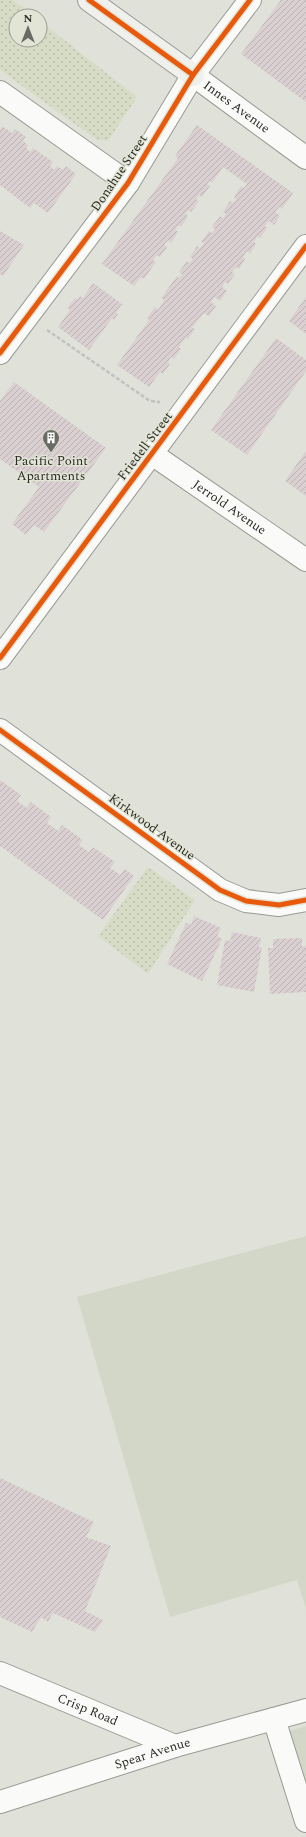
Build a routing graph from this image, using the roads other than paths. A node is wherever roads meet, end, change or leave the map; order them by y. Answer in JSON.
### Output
{"nodes":[{"id":1,"x":89,"y":0,"type":"edge"},
{"id":2,"x":250,"y":0,"type":"edge"},
{"id":3,"x":194,"y":75,"type":"junction"},
{"id":4,"x":0,"y":92,"type":"edge"},
{"id":5,"x":306,"y":158,"type":"edge"},
{"id":6,"x":128,"y":183,"type":"junction"},
{"id":7,"x":306,"y":246,"type":"edge"},
{"id":8,"x":3,"y":344,"type":"edge"},
{"id":9,"x":152,"y":454,"type":"junction"},
{"id":10,"x":306,"y":560,"type":"edge"},
{"id":11,"x":0,"y":658,"type":"edge"},
{"id":12,"x":0,"y":730,"type":"edge"},
{"id":13,"x":306,"y":900,"type":"edge"},
{"id":14,"x":0,"y":1672,"type":"edge"},
{"id":15,"x":306,"y":1710,"type":"edge"},
{"id":16,"x":274,"y":1719,"type":"junction"},
{"id":17,"x":175,"y":1746,"type":"junction"},
{"id":18,"x":0,"y":1802,"type":"edge"},
{"id":19,"x":306,"y":1821,"type":"edge"}],
"edges":[{"from":1,"to":3,"type":"main road","name":"Innes Avenue"},
{"from":2,"to":3,"type":"street","name":"Donahue Street"},
{"from":3,"to":5,"type":"street","name":"Innes Avenue"},
{"from":3,"to":6,"type":"street","name":"Donahue Street"},
{"from":4,"to":6,"type":"street"},
{"from":6,"to":8,"type":"street","name":"Donahue Street"},
{"from":7,"to":9,"type":"street","name":"Friedell Street"},
{"from":9,"to":10,"type":"street","name":"Jerrold Avenue"},
{"from":9,"to":11,"type":"street","name":"Friedell Street"},
{"from":12,"to":13,"type":"street","name":"Kirkwood Avenue"},
{"from":14,"to":17,"type":"street","name":"Crisp Road"},
{"from":15,"to":16,"type":"street","name":"Spear Avenue"},
{"from":16,"to":17,"type":"street","name":"Spear Avenue"},
{"from":16,"to":19,"type":"street"},
{"from":17,"to":18,"type":"street","name":"Spear Avenue"}]}
